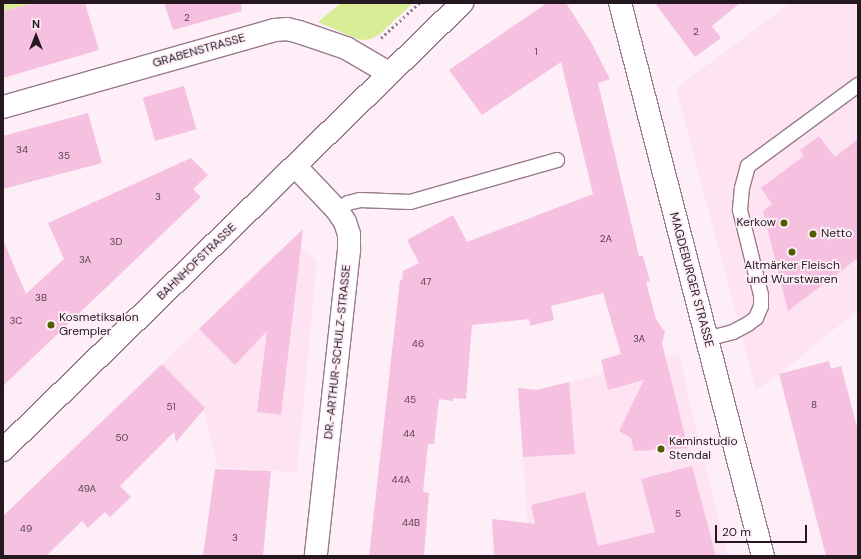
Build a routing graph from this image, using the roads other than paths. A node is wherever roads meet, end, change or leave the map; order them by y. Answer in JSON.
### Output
{"nodes":[{"id":1,"x":462,"y":3,"type":"edge"},
{"id":2,"x":620,"y":3,"type":"edge"},
{"id":3,"x":389,"y":73,"type":"junction"},
{"id":4,"x":858,"y":85,"type":"edge"},
{"id":5,"x":3,"y":107,"type":"edge"},
{"id":6,"x":557,"y":160,"type":"dead end"},
{"id":7,"x":296,"y":166,"type":"junction"},
{"id":8,"x":337,"y":210,"type":"junction"},
{"id":9,"x":706,"y":339,"type":"junction"},
{"id":10,"x":5,"y":444,"type":"edge"},
{"id":11,"x":316,"y":556,"type":"edge"},
{"id":12,"x":763,"y":556,"type":"edge"}],
"edges":[{"from":1,"to":3,"type":"street","name":"BAHNHOFSTRASSE"},
{"from":2,"to":9,"type":"street","name":"MAGDEBURGER STRASSE"},
{"from":3,"to":5,"type":"street","name":"GRABENSTRASSE"},
{"from":3,"to":7,"type":"street","name":"BAHNHOFSTRASSE"},
{"from":4,"to":9,"type":"lane"},
{"from":6,"to":8,"type":"lane"},
{"from":7,"to":8,"type":"street","name":"DR.-ARTHUR-SCHULZ-STRASSE"},
{"from":7,"to":10,"type":"street","name":"BAHNHOFSTRASSE"},
{"from":8,"to":11,"type":"street","name":"DR.-ARTHUR-SCHULZ-STRASSE"},
{"from":9,"to":12,"type":"street","name":"MAGDEBURGER STRASSE"}]}
